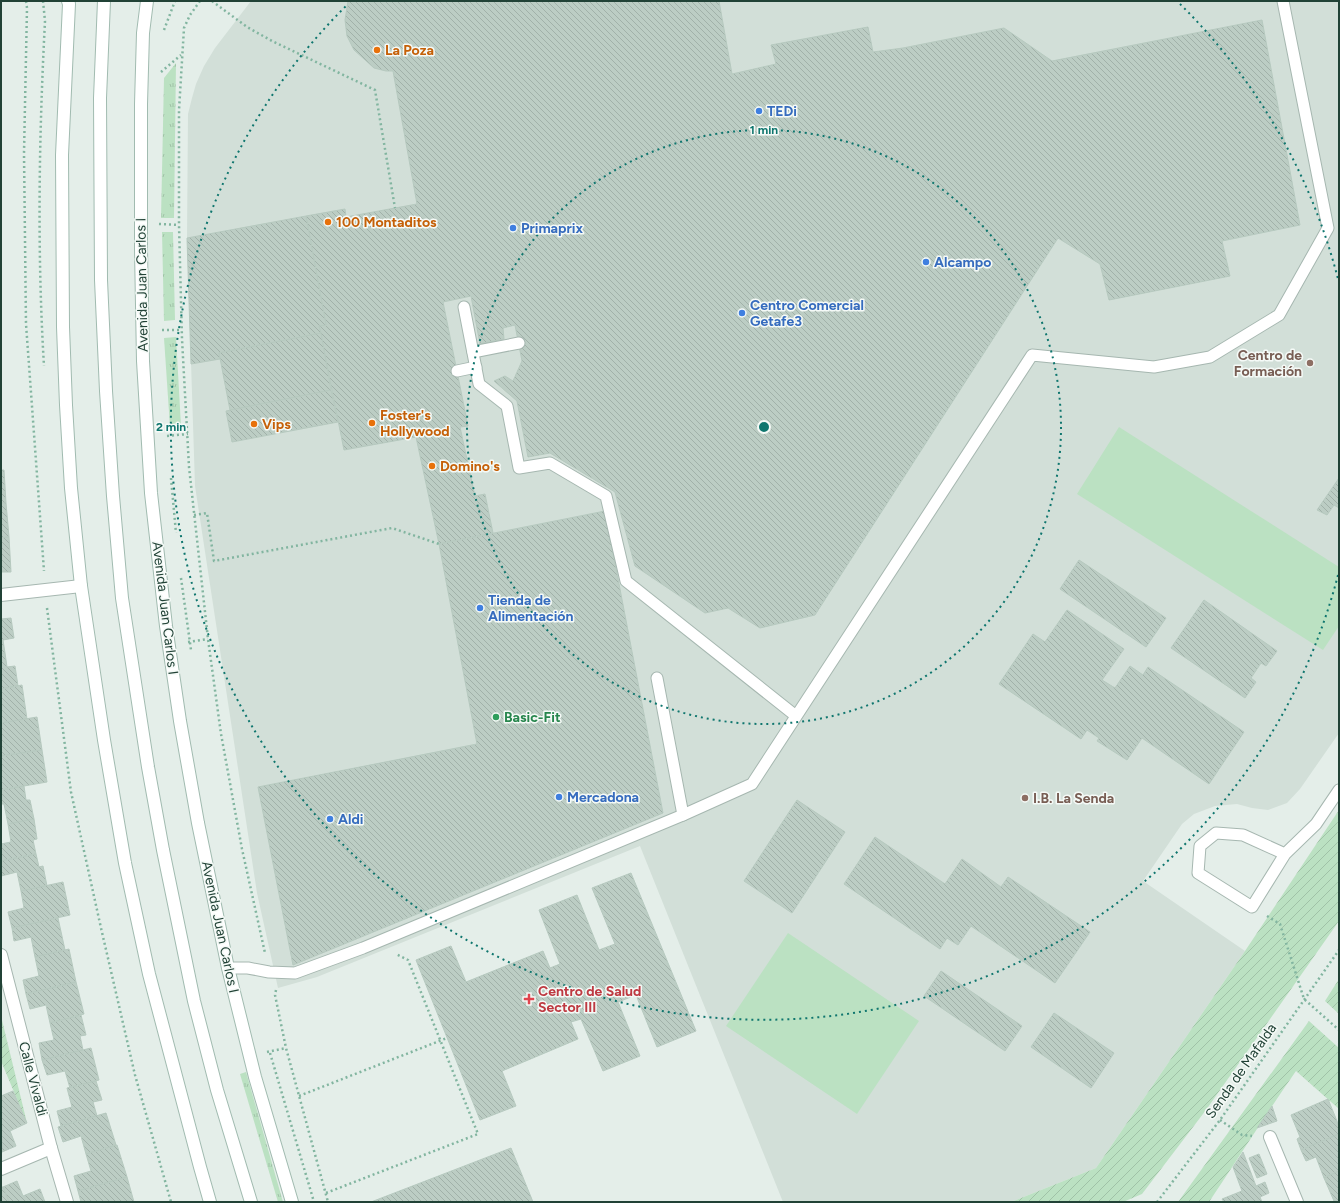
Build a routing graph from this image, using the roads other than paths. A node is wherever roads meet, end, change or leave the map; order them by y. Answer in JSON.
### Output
{"nodes":[{"id":1,"x":68,"y":1,"type":"edge"},
{"id":2,"x":104,"y":1,"type":"edge"},
{"id":3,"x":147,"y":1,"type":"edge"},
{"id":4,"x":1283,"y":1,"type":"edge"},
{"id":5,"x":464,"y":307,"type":"dead end"},
{"id":6,"x":519,"y":343,"type":"dead end"},
{"id":7,"x":473,"y":352,"type":"junction"},
{"id":8,"x":476,"y":367,"type":"junction"},
{"id":9,"x":457,"y":371,"type":"dead end"},
{"id":10,"x":81,"y":586,"type":"junction"},
{"id":11,"x":1,"y":595,"type":"edge"},
{"id":12,"x":657,"y":678,"type":"dead end"},
{"id":13,"x":796,"y":716,"type":"junction"},
{"id":14,"x":1339,"y":790,"type":"edge"},
{"id":15,"x":683,"y":815,"type":"junction"},
{"id":16,"x":1285,"y":854,"type":"junction"},
{"id":17,"x":1,"y":960,"type":"edge"},
{"id":18,"x":228,"y":968,"type":"junction"},
{"id":19,"x":1270,"y":1137,"type":"road end"},
{"id":20,"x":50,"y":1148,"type":"junction"},
{"id":21,"x":1,"y":1169,"type":"edge"},
{"id":22,"x":67,"y":1202,"type":"edge"},
{"id":23,"x":210,"y":1202,"type":"edge"},
{"id":24,"x":251,"y":1202,"type":"edge"},
{"id":25,"x":292,"y":1202,"type":"edge"},
{"id":26,"x":1297,"y":1202,"type":"edge"}],
"edges":[{"from":1,"to":10,"type":"main road"},
{"from":2,"to":24,"type":"main road"},
{"from":3,"to":18,"type":"main road","name":"Avenida Juan Carlos I"},
{"from":4,"to":13,"type":"lane"},
{"from":5,"to":7,"type":"lane"},
{"from":6,"to":7,"type":"lane"},
{"from":7,"to":8,"type":"lane"},
{"from":8,"to":9,"type":"lane"},
{"from":8,"to":13,"type":"lane"},
{"from":10,"to":11,"type":"main road"},
{"from":10,"to":23,"type":"main road"},
{"from":12,"to":15,"type":"lane"},
{"from":13,"to":15,"type":"lane"},
{"from":14,"to":16,"type":"lane"},
{"from":15,"to":18,"type":"lane"},
{"from":16,"to":16,"type":"lane"},
{"from":17,"to":20,"type":"main road","name":"Calle Vivaldi"},
{"from":18,"to":25,"type":"main road","name":"Avenida Juan Carlos I"},
{"from":19,"to":26,"type":"main road"},
{"from":20,"to":21,"type":"main road"},
{"from":20,"to":22,"type":"main road","name":"Calle Vivaldi"}]}
